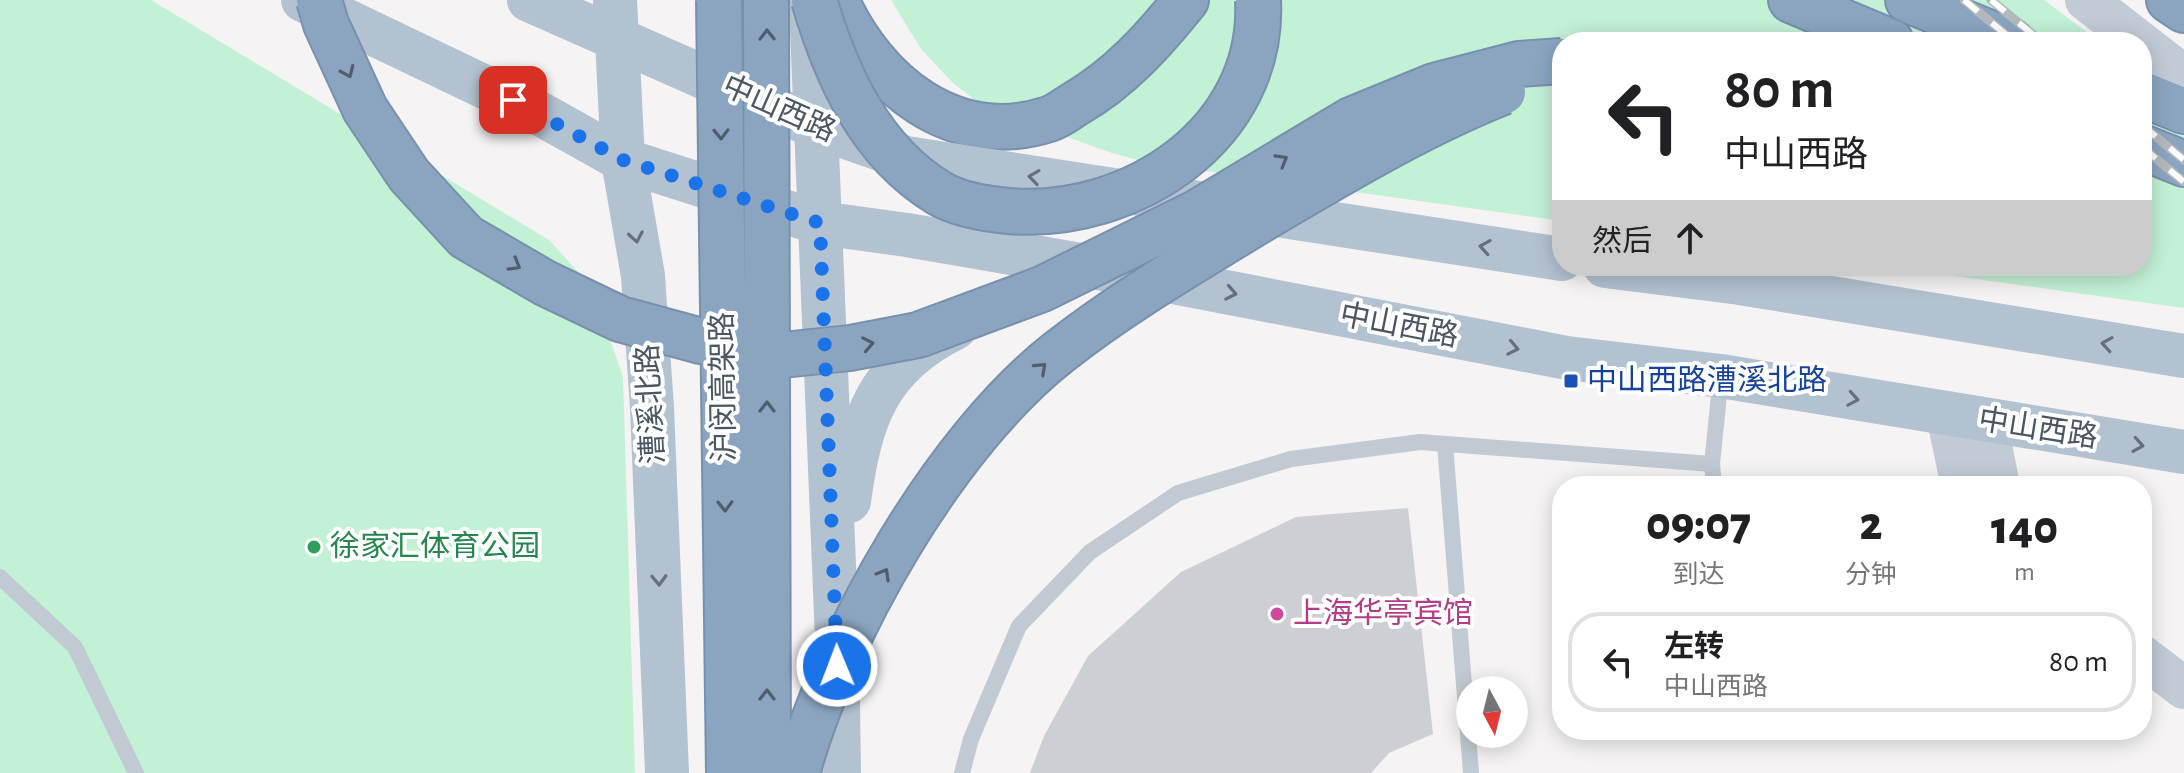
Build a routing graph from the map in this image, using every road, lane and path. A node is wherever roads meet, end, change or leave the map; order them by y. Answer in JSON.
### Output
{"nodes":[{"id":1,"x":303,"y":0,"type":"edge"},
{"id":2,"x":319,"y":0,"type":"edge"},
{"id":3,"x":529,"y":0,"type":"edge"},
{"id":4,"x":719,"y":0,"type":"edge"},
{"id":5,"x":766,"y":0,"type":"edge"},
{"id":6,"x":812,"y":0,"type":"edge"},
{"id":7,"x":836,"y":0,"type":"edge"},
{"id":8,"x":1186,"y":0,"type":"edge"},
{"id":9,"x":1258,"y":0,"type":"edge"},
{"id":10,"x":1791,"y":0,"type":"edge"},
{"id":11,"x":1908,"y":0,"type":"edge"},
{"id":12,"x":2086,"y":0,"type":"edge"},
{"id":13,"x":2169,"y":0,"type":"edge"},
{"id":14,"x":2184,"y":10,"type":"edge"},
{"id":15,"x":617,"y":19,"type":"edge"},
{"id":16,"x":1867,"y":32,"type":"edge"},
{"id":17,"x":1987,"y":32,"type":"edge"},
{"id":18,"x":2127,"y":32,"type":"edge"},
{"id":19,"x":2152,"y":51,"type":"edge"},
{"id":20,"x":1552,"y":62,"type":"edge"},
{"id":21,"x":1552,"y":76,"type":"edge"},
{"id":22,"x":2184,"y":76,"type":"edge"},
{"id":23,"x":2152,"y":98,"type":"edge"},
{"id":24,"x":2184,"y":111,"type":"edge"},
{"id":25,"x":814,"y":126,"type":"junction"},
{"id":26,"x":2152,"y":153,"type":"edge"},
{"id":27,"x":623,"y":160,"type":"junction"},
{"id":28,"x":2184,"y":165,"type":"edge"},
{"id":29,"x":820,"y":223,"type":"junction"},
{"id":30,"x":1552,"y":257,"type":"edge"},
{"id":31,"x":1127,"y":273,"type":"junction"},
{"id":32,"x":1684,"y":276,"type":"edge"},
{"id":33,"x":2184,"y":356,"type":"edge"},
{"id":34,"x":1721,"y":376,"type":"junction"},
{"id":35,"x":1967,"y":418,"type":"junction"},
{"id":36,"x":1445,"y":444,"type":"junction"},
{"id":37,"x":2184,"y":452,"type":"edge"},
{"id":38,"x":1712,"y":464,"type":"junction"},
{"id":39,"x":1713,"y":476,"type":"edge"},
{"id":40,"x":1963,"y":476,"type":"edge"},
{"id":41,"x":1994,"y":476,"type":"edge"},
{"id":42,"x":0,"y":577,"type":"edge"},
{"id":43,"x":837,"y":639,"type":"junction"},
{"id":44,"x":2152,"y":664,"type":"edge"},
{"id":45,"x":2184,"y":688,"type":"edge"},
{"id":46,"x":2152,"y":696,"type":"edge"},
{"id":47,"x":2184,"y":720,"type":"edge"},
{"id":48,"x":136,"y":773,"type":"edge"},
{"id":49,"x":667,"y":773,"type":"edge"},
{"id":50,"x":729,"y":773,"type":"edge"},
{"id":51,"x":768,"y":773,"type":"edge"},
{"id":52,"x":797,"y":773,"type":"edge"},
{"id":53,"x":839,"y":773,"type":"edge"},
{"id":54,"x":962,"y":773,"type":"edge"},
{"id":55,"x":1471,"y":773,"type":"edge"}],
"edges":[{"from":1,"to":27,"type":"main road","name":"中山西路"},
{"from":2,"to":20,"type":"highway","one_way":true,"bridge":true},
{"from":3,"to":15,"type":"main road","name":"中山西路"},
{"from":4,"to":50,"type":"highway","name":"沪闵高架路","one_way":true,"bridge":true},
{"from":51,"to":5,"type":"highway","one_way":true,"bridge":true},
{"from":6,"to":9,"type":"highway","bridge":true},
{"from":6,"to":25,"type":"main road"},
{"from":7,"to":8,"type":"highway"},
{"from":10,"to":16,"type":"highway"},
{"from":11,"to":17,"type":"highway"},
{"from":12,"to":18,"type":"street"},
{"from":13,"to":14,"type":"highway"},
{"from":15,"to":25,"type":"main road","name":"中山西路"},
{"from":15,"to":27,"type":"main road","name":"漕溪北路"},
{"from":19,"to":22,"type":"street"},
{"from":52,"to":21,"type":"highway","one_way":true,"bridge":true},
{"from":23,"to":24,"type":"highway"},
{"from":25,"to":29,"type":"main road"},
{"from":30,"to":25,"type":"main road","name":"中山西路","one_way":true},
{"from":26,"to":28,"type":"highway"},
{"from":27,"to":29,"type":"main road","name":"中山西路"},
{"from":27,"to":49,"type":"main road","name":"漕溪北路","one_way":true},
{"from":29,"to":31,"type":"main road","name":"中山西路"},
{"from":29,"to":43,"type":"main road"},
{"from":31,"to":34,"type":"main road","name":"中山西路","one_way":true},
{"from":31,"to":43,"type":"main road"},
{"from":33,"to":32,"type":"main road","one_way":true},
{"from":34,"to":35,"type":"main road","name":"中山西路","one_way":true},
{"from":34,"to":38,"type":"lane"},
{"from":35,"to":37,"type":"main road","name":"中山西路","one_way":true},
{"from":35,"to":40,"type":"street"},
{"from":35,"to":41,"type":"street"},
{"from":36,"to":38,"type":"lane"},
{"from":36,"to":54,"type":"lane"},
{"from":36,"to":55,"type":"lane"},
{"from":38,"to":39,"type":"lane"},
{"from":42,"to":48,"type":"lane"},
{"from":43,"to":53,"type":"main road"},
{"from":44,"to":45,"type":"street"},
{"from":46,"to":47,"type":"street"}]}
